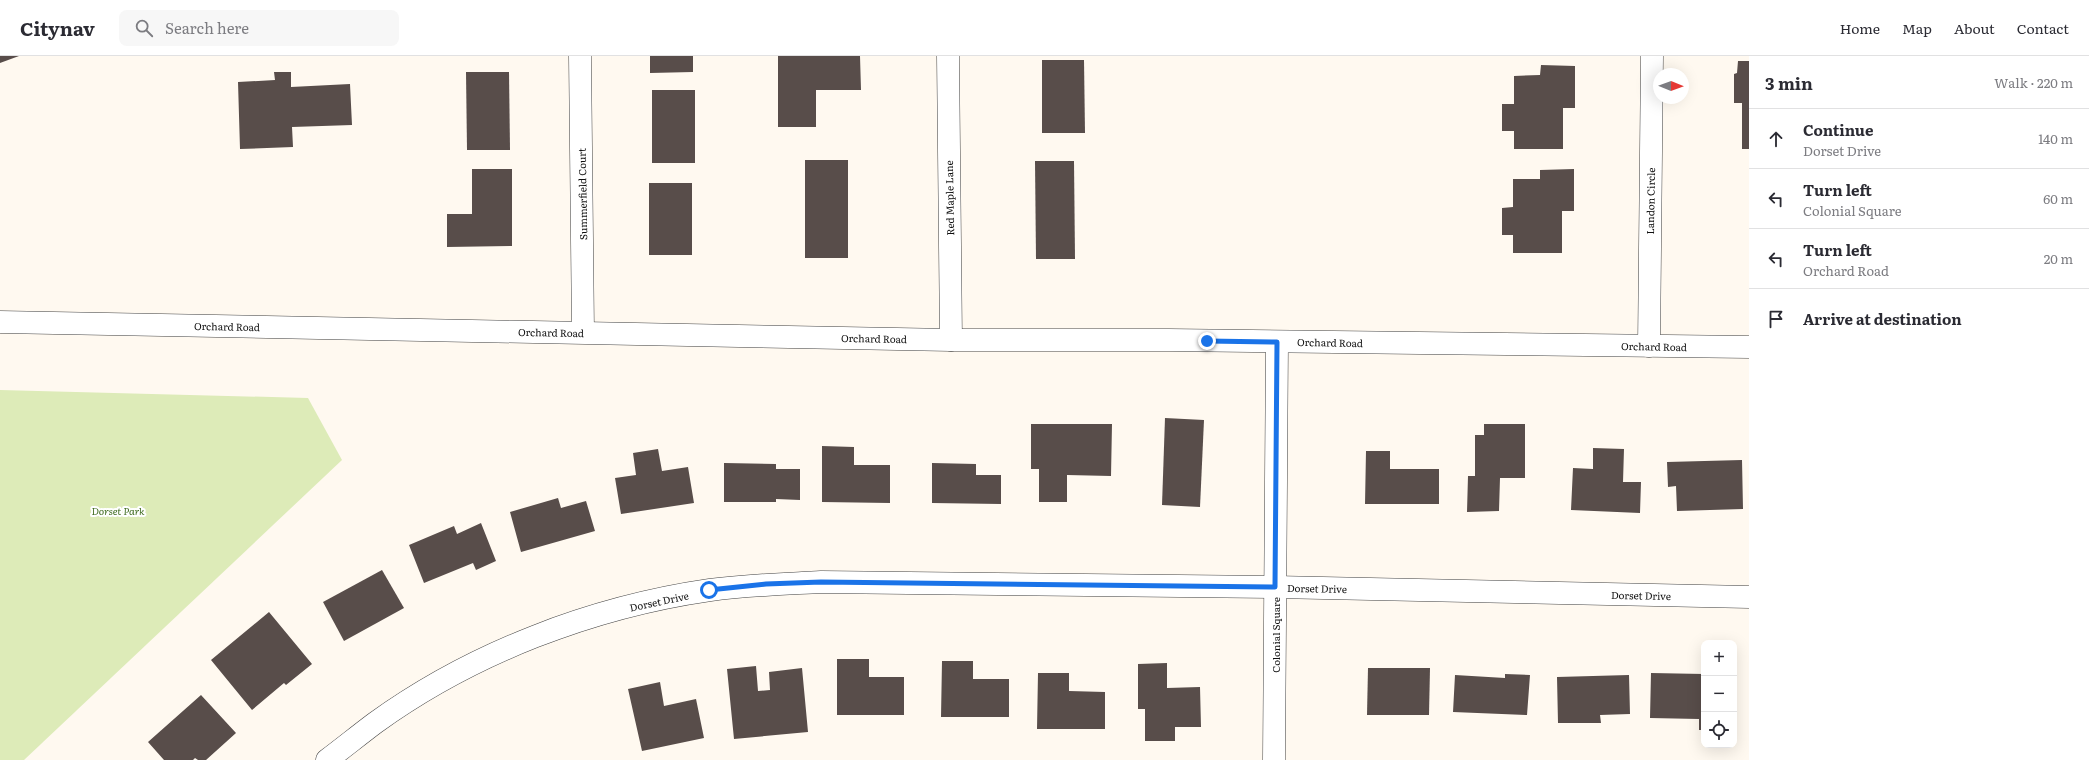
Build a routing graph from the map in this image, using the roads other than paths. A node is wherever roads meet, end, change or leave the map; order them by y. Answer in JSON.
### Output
{"nodes":[{"id":1,"x":580,"y":56,"type":"edge"},
{"id":2,"x":948,"y":56,"type":"edge"},
{"id":3,"x":1652,"y":56,"type":"edge"},
{"id":4,"x":0,"y":322,"type":"edge"},
{"id":5,"x":583,"y":332,"type":"junction"},
{"id":6,"x":951,"y":340,"type":"junction"},
{"id":7,"x":1277,"y":342,"type":"junction"},
{"id":8,"x":1649,"y":346,"type":"junction"},
{"id":9,"x":1749,"y":347,"type":"edge"},
{"id":10,"x":1275,"y":587,"type":"junction"},
{"id":11,"x":1749,"y":597,"type":"edge"},
{"id":12,"x":327,"y":760,"type":"edge"},
{"id":13,"x":1274,"y":760,"type":"edge"}],
"edges":[{"from":1,"to":5,"type":"street","name":"Summerfield Court"},
{"from":2,"to":6,"type":"street","name":"Red Maple Lane"},
{"from":3,"to":8,"type":"street","name":"Landon Circle"},
{"from":4,"to":5,"type":"street","name":"Orchard Road"},
{"from":5,"to":6,"type":"street","name":"Orchard Road"},
{"from":6,"to":7,"type":"street","name":"Orchard Road"},
{"from":7,"to":8,"type":"street","name":"Orchard Road"},
{"from":7,"to":10,"type":"street","name":"Colonial Square"},
{"from":8,"to":9,"type":"street","name":"Orchard Road"},
{"from":10,"to":11,"type":"street","name":"Dorset Drive"},
{"from":10,"to":12,"type":"street","name":"Dorset Drive"},
{"from":10,"to":13,"type":"street","name":"Colonial Square"}]}
